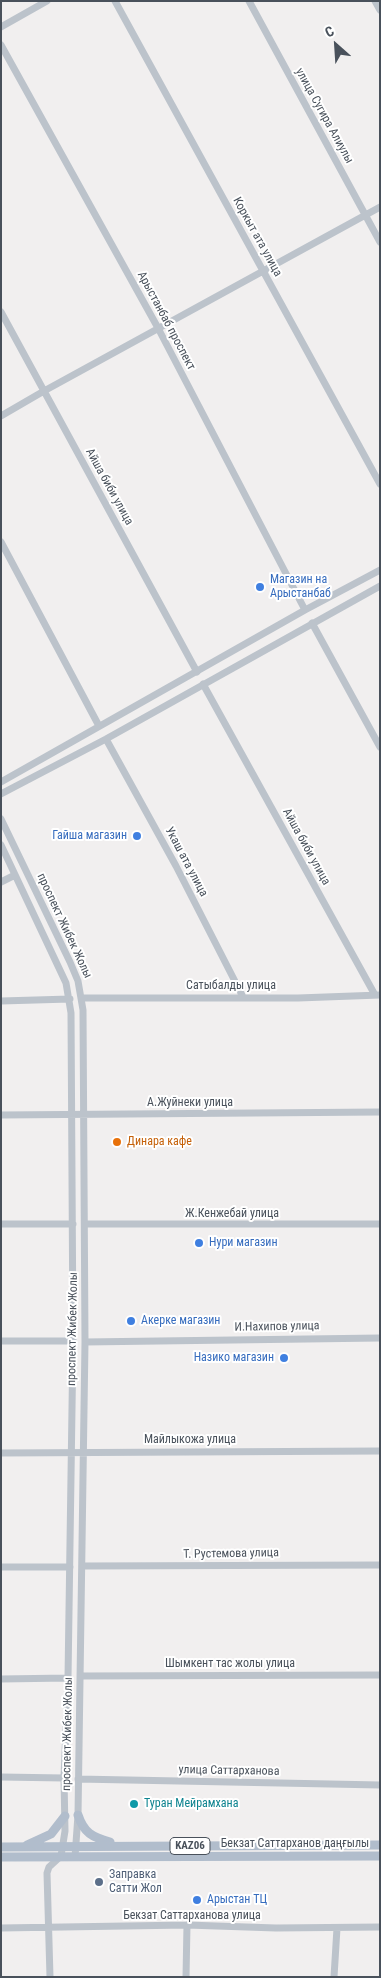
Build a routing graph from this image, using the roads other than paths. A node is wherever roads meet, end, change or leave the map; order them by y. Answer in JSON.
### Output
{"nodes":[{"id":1,"x":47,"y":1,"type":"edge"},
{"id":2,"x":115,"y":1,"type":"edge"},
{"id":3,"x":249,"y":1,"type":"edge"},
{"id":4,"x":375,"y":1,"type":"edge"},
{"id":5,"x":380,"y":10,"type":"edge"},
{"id":6,"x":1,"y":27,"type":"edge"},
{"id":7,"x":1,"y":46,"type":"edge"},
{"id":8,"x":380,"y":207,"type":"edge"},
{"id":9,"x":365,"y":215,"type":"junction"},
{"id":10,"x":380,"y":242,"type":"edge"},
{"id":11,"x":263,"y":270,"type":"junction"},
{"id":12,"x":1,"y":312,"type":"edge"},
{"id":13,"x":158,"y":328,"type":"junction"},
{"id":14,"x":44,"y":391,"type":"junction"},
{"id":15,"x":1,"y":416,"type":"edge"},
{"id":16,"x":380,"y":484,"type":"edge"},
{"id":17,"x":1,"y":542,"type":"edge"},
{"id":18,"x":380,"y":570,"type":"edge"},
{"id":19,"x":380,"y":586,"type":"edge"},
{"id":20,"x":305,"y":610,"type":"junction"},
{"id":21,"x":312,"y":623,"type":"junction"},
{"id":22,"x":197,"y":672,"type":"junction"},
{"id":23,"x":203,"y":684,"type":"junction"},
{"id":24,"x":99,"y":726,"type":"junction"},
{"id":25,"x":106,"y":739,"type":"junction"},
{"id":26,"x":380,"y":747,"type":"edge"},
{"id":27,"x":1,"y":782,"type":"edge"},
{"id":28,"x":1,"y":794,"type":"edge"},
{"id":29,"x":1,"y":819,"type":"edge"},
{"id":30,"x":1,"y":845,"type":"edge"},
{"id":31,"x":16,"y":876,"type":"junction"},
{"id":32,"x":1,"y":882,"type":"edge"},
{"id":33,"x":377,"y":995,"type":"edge"},
{"id":34,"x":243,"y":997,"type":"junction"},
{"id":35,"x":82,"y":998,"type":"junction"},
{"id":36,"x":70,"y":999,"type":"junction"},
{"id":37,"x":1,"y":1001,"type":"edge"},
{"id":38,"x":380,"y":1112,"type":"edge"},
{"id":39,"x":72,"y":1114,"type":"junction"},
{"id":40,"x":84,"y":1114,"type":"junction"},
{"id":41,"x":1,"y":1115,"type":"edge"},
{"id":42,"x":1,"y":1224,"type":"edge"},
{"id":43,"x":73,"y":1224,"type":"junction"},
{"id":44,"x":85,"y":1224,"type":"junction"},
{"id":45,"x":380,"y":1224,"type":"edge"},
{"id":46,"x":380,"y":1338,"type":"edge"},
{"id":47,"x":1,"y":1341,"type":"edge"},
{"id":48,"x":73,"y":1341,"type":"junction"},
{"id":49,"x":85,"y":1342,"type":"junction"},
{"id":50,"x":380,"y":1451,"type":"edge"},
{"id":51,"x":72,"y":1452,"type":"junction"},
{"id":52,"x":82,"y":1452,"type":"junction"},
{"id":53,"x":1,"y":1453,"type":"edge"},
{"id":54,"x":380,"y":1565,"type":"edge"},
{"id":55,"x":82,"y":1566,"type":"junction"},
{"id":56,"x":1,"y":1567,"type":"edge"},
{"id":57,"x":70,"y":1567,"type":"junction"},
{"id":58,"x":380,"y":1675,"type":"edge"},
{"id":59,"x":80,"y":1676,"type":"junction"},
{"id":60,"x":68,"y":1678,"type":"junction"},
{"id":61,"x":1,"y":1679,"type":"edge"},
{"id":62,"x":1,"y":1777,"type":"edge"},
{"id":63,"x":64,"y":1778,"type":"junction"},
{"id":64,"x":78,"y":1779,"type":"junction"},
{"id":65,"x":380,"y":1785,"type":"edge"},
{"id":66,"x":78,"y":1815,"type":"junction"},
{"id":67,"x":65,"y":1816,"type":"junction"},
{"id":68,"x":380,"y":1845,"type":"edge"},
{"id":69,"x":64,"y":1846,"type":"junction"},
{"id":70,"x":76,"y":1846,"type":"junction"},
{"id":71,"x":122,"y":1846,"type":"junction"},
{"id":72,"x":136,"y":1846,"type":"junction"},
{"id":73,"x":1,"y":1847,"type":"edge"},
{"id":74,"x":21,"y":1847,"type":"junction"},
{"id":75,"x":61,"y":1856,"type":"junction"},
{"id":76,"x":135,"y":1856,"type":"junction"},
{"id":77,"x":380,"y":1856,"type":"edge"},
{"id":78,"x":1,"y":1857,"type":"edge"},
{"id":79,"x":75,"y":1857,"type":"junction"},
{"id":80,"x":187,"y":1925,"type":"junction"},
{"id":81,"x":380,"y":1927,"type":"edge"},
{"id":82,"x":1,"y":1928,"type":"edge"},
{"id":83,"x":48,"y":1928,"type":"junction"},
{"id":84,"x":336,"y":1928,"type":"junction"},
{"id":85,"x":50,"y":1977,"type":"edge"},
{"id":86,"x":186,"y":1977,"type":"edge"},
{"id":87,"x":334,"y":1977,"type":"edge"}],
"edges":[{"from":1,"to":6,"type":"street"},
{"from":2,"to":11,"type":"street","name":"Коркыт ата улица"},
{"from":3,"to":9,"type":"street","name":"улица Сугира Алиулы"},
{"from":4,"to":5,"type":"street"},
{"from":7,"to":13,"type":"street","name":"Арыстанбаб проспект"},
{"from":8,"to":9,"type":"street"},
{"from":9,"to":10,"type":"street","name":"улица Сугира Алиулы"},
{"from":9,"to":11,"type":"street"},
{"from":11,"to":13,"type":"street"},
{"from":11,"to":16,"type":"street","name":"Коркыт ата улица"},
{"from":12,"to":14,"type":"street","name":"Айша биби улица"},
{"from":13,"to":14,"type":"street"},
{"from":13,"to":20,"type":"street","name":"Арыстанбаб проспект"},
{"from":14,"to":15,"type":"street"},
{"from":14,"to":22,"type":"street","name":"Айша биби улица"},
{"from":17,"to":24,"type":"street"},
{"from":18,"to":20,"type":"street"},
{"from":19,"to":21,"type":"street"},
{"from":20,"to":22,"type":"street"},
{"from":21,"to":23,"type":"street"},
{"from":21,"to":26,"type":"street"},
{"from":22,"to":24,"type":"street"},
{"from":23,"to":25,"type":"street"},
{"from":23,"to":33,"type":"street","name":"Айша биби улица"},
{"from":24,"to":27,"type":"street"},
{"from":25,"to":28,"type":"street"},
{"from":25,"to":34,"type":"street","name":"Укаш ата улица"},
{"from":29,"to":35,"type":"street","name":"проспект Жибек Жолы"},
{"from":30,"to":31,"type":"street","name":"проспект Жибек Жолы"},
{"from":31,"to":32,"type":"street"},
{"from":31,"to":36,"type":"street","name":"проспект Жибек Жолы"},
{"from":33,"to":34,"type":"street","name":"Сатыбалды улица"},
{"from":34,"to":35,"type":"street","name":"Сатыбалды улица"},
{"from":35,"to":40,"type":"street","name":"проспект Жибек Жолы"},
{"from":36,"to":37,"type":"street"},
{"from":36,"to":39,"type":"street","name":"проспект Жибек Жолы"},
{"from":38,"to":40,"type":"street","name":"А.Жуйнеки улица"},
{"from":39,"to":40,"type":"street","name":"А.Жуйнеки улица"},
{"from":39,"to":41,"type":"street","name":"А.Жуйнеки улица"},
{"from":39,"to":43,"type":"street","name":"проспект Жибек Жолы"},
{"from":40,"to":44,"type":"street","name":"проспект Жибек Жолы"},
{"from":42,"to":43,"type":"street"},
{"from":43,"to":48,"type":"street","name":"проспект Жибек Жолы"},
{"from":44,"to":45,"type":"street","name":"Ж.Кенжебай улица"},
{"from":44,"to":49,"type":"street","name":"проспект Жибек Жолы"},
{"from":46,"to":49,"type":"street","name":"И.Нахипов улица"},
{"from":47,"to":48,"type":"street"},
{"from":48,"to":51,"type":"street","name":"проспект Жибек Жолы"},
{"from":49,"to":52,"type":"street","name":"проспект Жибек Жолы"},
{"from":50,"to":52,"type":"street","name":"Майлыкожа улица"},
{"from":51,"to":52,"type":"street","name":"Майлыкожа улица"},
{"from":51,"to":53,"type":"street","name":"Майлыкожа улица"},
{"from":51,"to":57,"type":"street","name":"проспект Жибек Жолы"},
{"from":52,"to":55,"type":"street","name":"проспект Жибек Жолы"},
{"from":54,"to":55,"type":"street","name":"Т. Рустемова улица"},
{"from":55,"to":59,"type":"street","name":"проспект Жибек Жолы"},
{"from":56,"to":57,"type":"street"},
{"from":57,"to":60,"type":"street","name":"проспект Жибек Жолы"},
{"from":58,"to":59,"type":"street","name":"Шымкент тас жолы улица"},
{"from":59,"to":64,"type":"street","name":"проспект Жибек Жолы"},
{"from":60,"to":61,"type":"street"},
{"from":60,"to":63,"type":"street","name":"проспект Жибек Жолы"},
{"from":62,"to":63,"type":"street"},
{"from":63,"to":67,"type":"street","name":"проспект Жибек Жолы"},
{"from":64,"to":65,"type":"street","name":"улица Саттарханова"},
{"from":64,"to":66,"type":"street","name":"проспект Жибек Жолы"},
{"from":66,"to":70,"type":"street","name":"проспект Жибек Жолы"},
{"from":66,"to":71,"type":"main road"},
{"from":67,"to":69,"type":"street","name":"проспект Жибек Жолы"},
{"from":67,"to":74,"type":"main road"},
{"from":68,"to":72,"type":"main road","name":"Бекзат Саттарханов даңғылы","number":"KАZ06"},
{"from":69,"to":70,"type":"main road","name":"Бекзат Саттарханов даңғылы","number":"KАZ06"},
{"from":69,"to":74,"type":"main road","name":"Бекзат Саттарханов даңғылы","number":"KАZ06"},
{"from":69,"to":75,"type":"street","name":"проспект Жибек Жолы"},
{"from":70,"to":71,"type":"main road","name":"Бекзат Саттарханов даңғылы","number":"KАZ06"},
{"from":70,"to":79,"type":"street","name":"проспект Жибек Жолы"},
{"from":71,"to":72,"type":"main road","name":"Бекзат Саттарханов даңғылы","number":"KАZ06"},
{"from":72,"to":76,"type":"main road"},
{"from":73,"to":74,"type":"main road","name":"Бекзат Саттарханов даңғылы","number":"KАZ06"},
{"from":75,"to":78,"type":"main road","name":"Бекзат Саттарханов даңғылы","number":"KАZ06"},
{"from":75,"to":79,"type":"main road","name":"Бекзат Саттарханов даңғылы","number":"KАZ06"},
{"from":75,"to":83,"type":"street"},
{"from":76,"to":77,"type":"main road","name":"Бекзат Саттарханов даңғылы","number":"KАZ06"},
{"from":76,"to":79,"type":"main road","name":"Бекзат Саттарханов даңғылы","number":"KАZ06"},
{"from":80,"to":83,"type":"street","name":"Бекзат Саттарханова улица"},
{"from":80,"to":84,"type":"street","name":"Бекзат Саттарханова улица"},
{"from":80,"to":86,"type":"street"},
{"from":81,"to":84,"type":"street","name":"Бекзат Саттарханова улица"},
{"from":82,"to":83,"type":"street","name":"Бекзат Саттарханова улица"},
{"from":83,"to":85,"type":"street"},
{"from":84,"to":87,"type":"street"}]}
